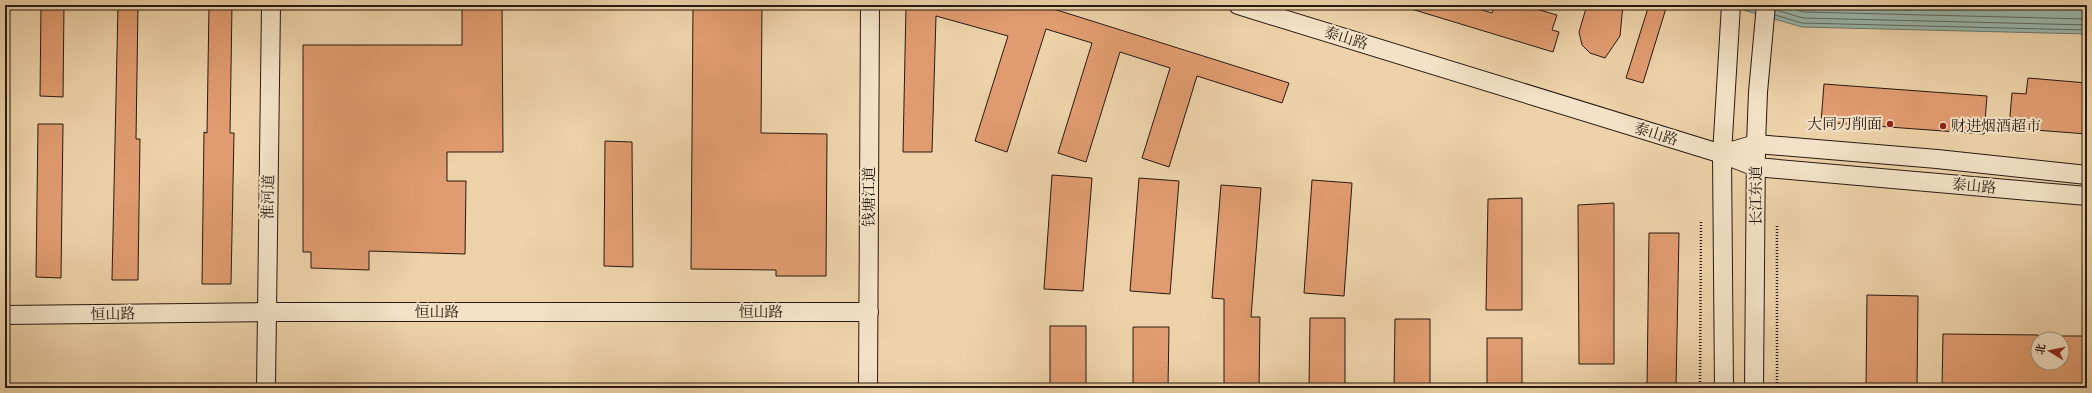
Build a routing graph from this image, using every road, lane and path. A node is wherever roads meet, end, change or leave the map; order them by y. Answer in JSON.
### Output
{"nodes":[{"id":1,"x":270,"y":5,"type":"edge"},
{"id":2,"x":870,"y":5,"type":"edge"},
{"id":3,"x":1238,"y":5,"type":"edge"},
{"id":4,"x":1731,"y":5,"type":"edge"},
{"id":5,"x":1766,"y":5,"type":"edge"},
{"id":6,"x":1756,"y":144,"type":"junction"},
{"id":7,"x":1722,"y":154,"type":"junction"},
{"id":8,"x":1756,"y":167,"type":"junction"},
{"id":9,"x":2087,"y":175,"type":"edge"},
{"id":10,"x":2087,"y":196,"type":"edge"},
{"id":11,"x":1701,"y":222,"type":"dead end"},
{"id":12,"x":1777,"y":226,"type":"dead end"},
{"id":13,"x":267,"y":312,"type":"junction"},
{"id":14,"x":868,"y":312,"type":"junction"},
{"id":15,"x":5,"y":315,"type":"edge"},
{"id":16,"x":266,"y":388,"type":"edge"},
{"id":17,"x":868,"y":388,"type":"edge"},
{"id":18,"x":1700,"y":388,"type":"edge"},
{"id":19,"x":1724,"y":388,"type":"edge"},
{"id":20,"x":1754,"y":388,"type":"edge"},
{"id":21,"x":1777,"y":388,"type":"edge"}],
"edges":[{"from":1,"to":13,"type":"street","name":"淮河道"},
{"from":2,"to":14,"type":"street","name":"钱塘江道"},
{"from":3,"to":7,"type":"street","name":"泰山路"},
{"from":4,"to":7,"type":"street"},
{"from":5,"to":6,"type":"street","name":"长江东道"},
{"from":6,"to":7,"type":"street"},
{"from":6,"to":8,"type":"street","name":"长江东道"},
{"from":6,"to":9,"type":"street"},
{"from":7,"to":8,"type":"street","name":"泰山路"},
{"from":7,"to":19,"type":"street"},
{"from":8,"to":10,"type":"street","name":"泰山路"},
{"from":8,"to":20,"type":"street","name":"长江东道"},
{"from":11,"to":18,"type":"path"},
{"from":12,"to":21,"type":"path"},
{"from":13,"to":14,"type":"street","name":"恒山路"},
{"from":13,"to":15,"type":"street","name":"恒山路"},
{"from":13,"to":16,"type":"street","name":"淮河道"},
{"from":14,"to":17,"type":"street","name":"钱塘江道"}]}
